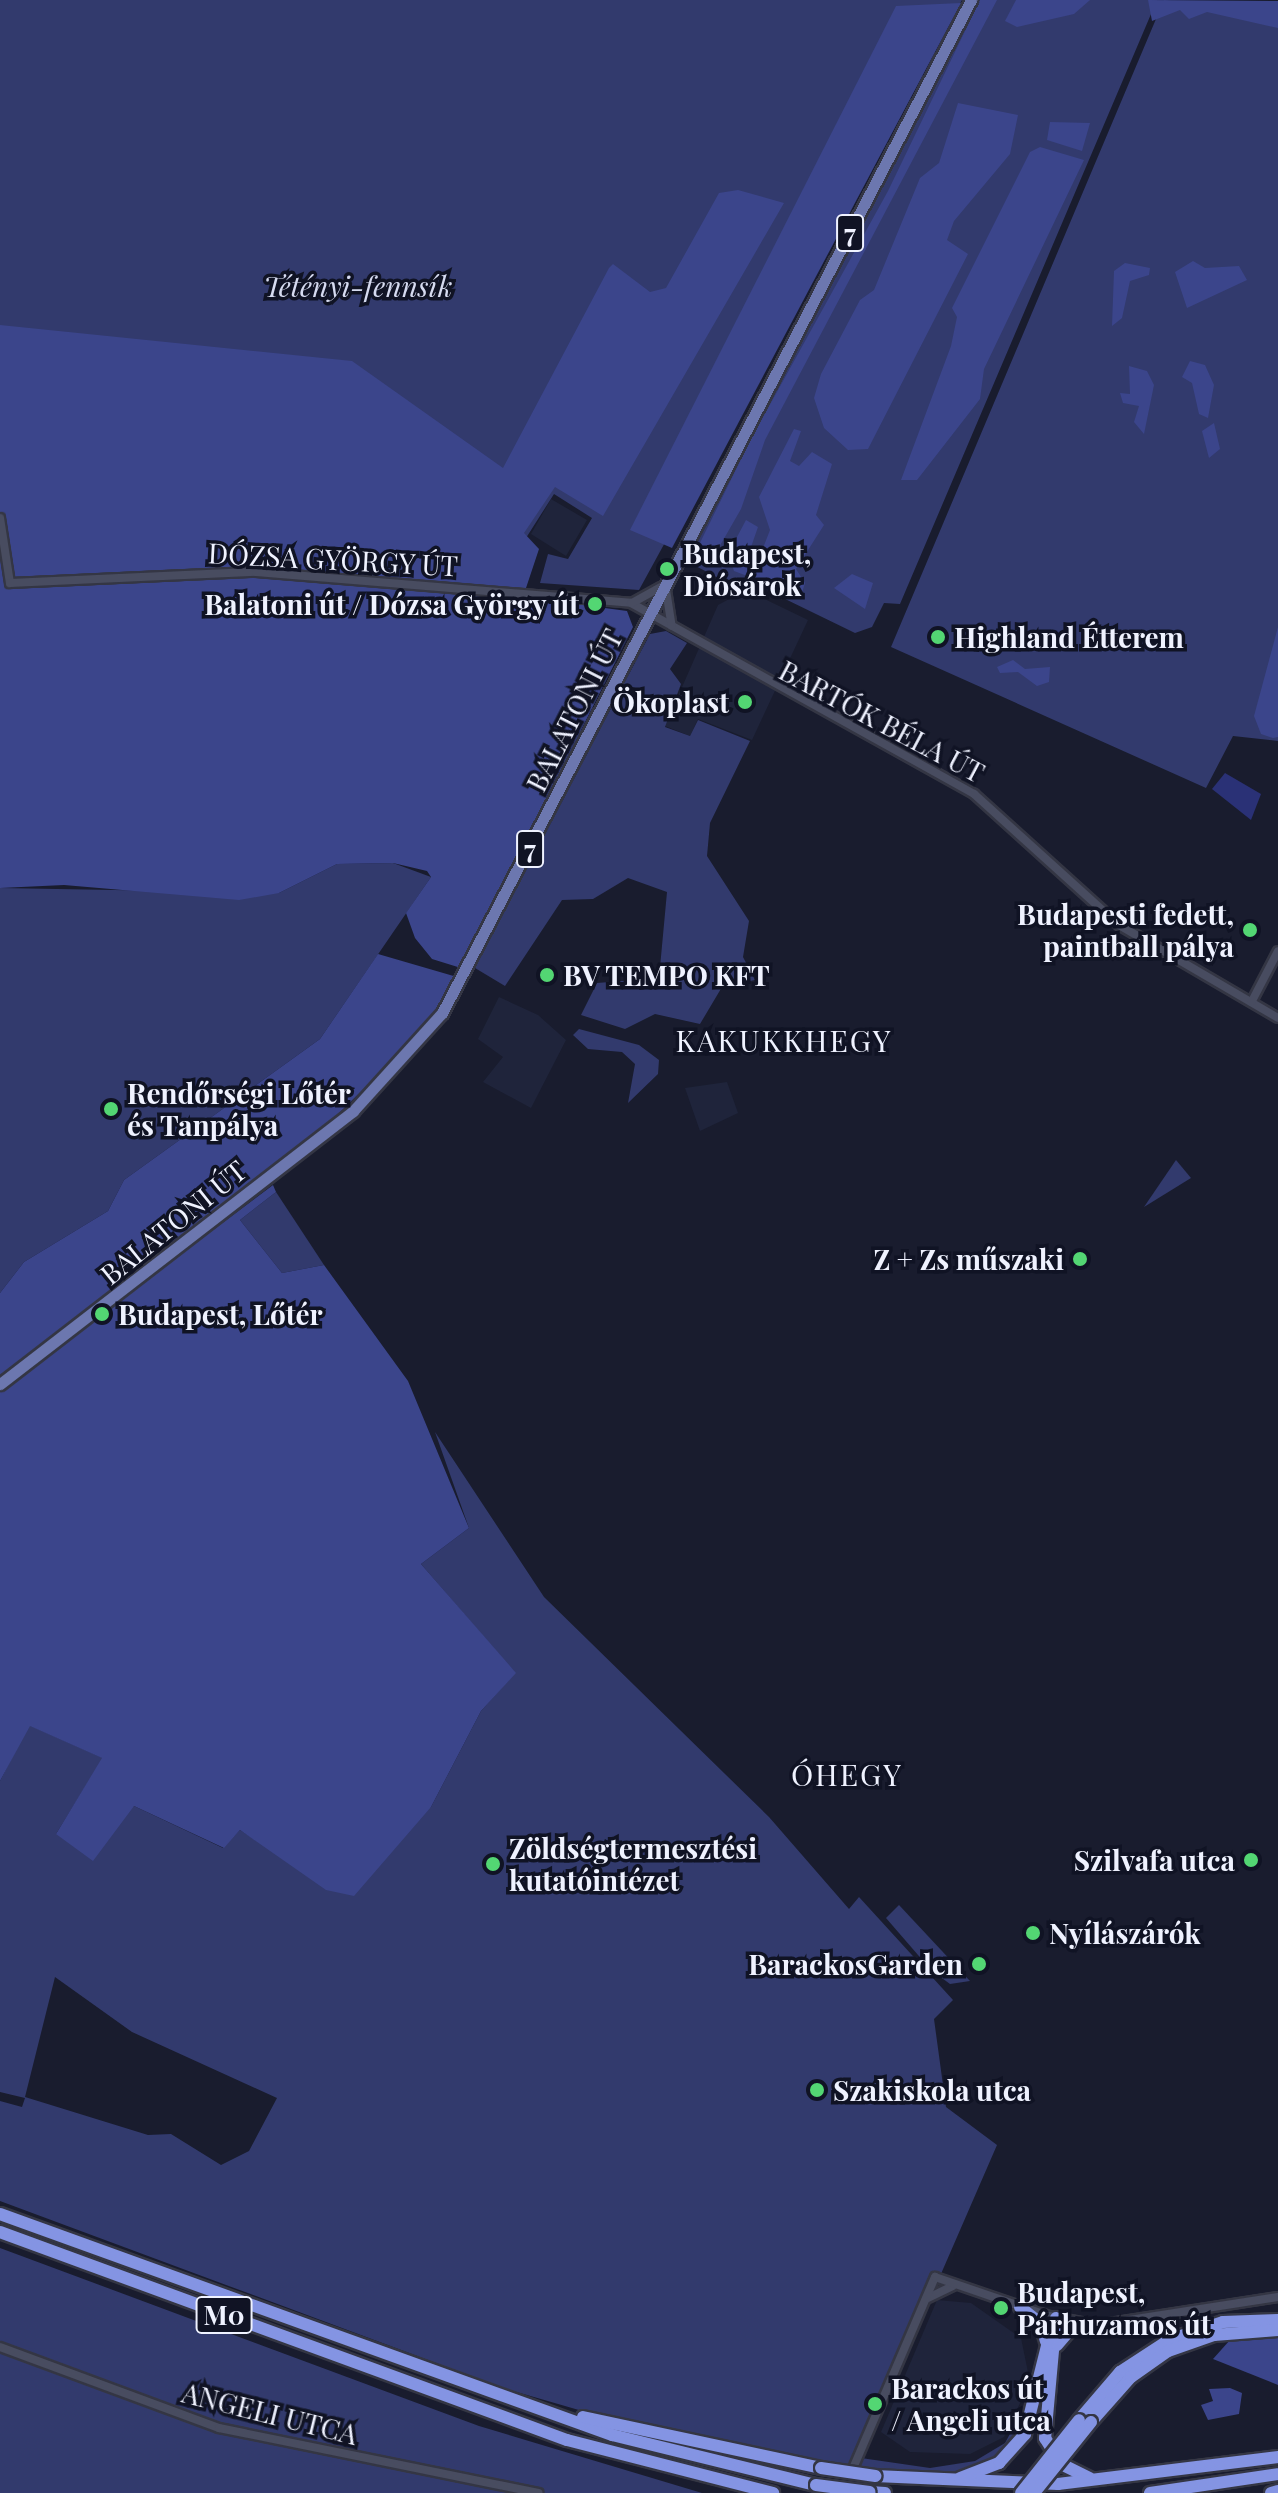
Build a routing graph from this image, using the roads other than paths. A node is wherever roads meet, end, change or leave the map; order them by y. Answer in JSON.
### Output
{"nodes":[{"id":1,"x":971,"y":0,"type":"edge"},
{"id":2,"x":0,"y":518,"type":"edge"},
{"id":3,"x":668,"y":578,"type":"junction"},
{"id":4,"x":631,"y":603,"type":"junction"},
{"id":5,"x":650,"y":614,"type":"junction"},
{"id":6,"x":673,"y":627,"type":"junction"},
{"id":7,"x":1278,"y":951,"type":"edge"},
{"id":8,"x":1252,"y":1001,"type":"junction"},
{"id":9,"x":1278,"y":1018,"type":"edge"},
{"id":10,"x":0,"y":1384,"type":"edge"},
{"id":11,"x":0,"y":2214,"type":"edge"},
{"id":12,"x":0,"y":2232,"type":"edge"},
{"id":13,"x":956,"y":2286,"type":"junction"},
{"id":14,"x":1278,"y":2297,"type":"edge"},
{"id":15,"x":926,"y":2299,"type":"junction"},
{"id":16,"x":1020,"y":2307,"type":"junction"},
{"id":17,"x":1056,"y":2318,"type":"junction"},
{"id":18,"x":1278,"y":2320,"type":"edge"},
{"id":19,"x":1097,"y":2325,"type":"junction"},
{"id":20,"x":1278,"y":2330,"type":"edge"},
{"id":21,"x":0,"y":2347,"type":"edge"},
{"id":22,"x":1050,"y":2348,"type":"junction"},
{"id":23,"x":537,"y":2409,"type":"junction"},
{"id":24,"x":1085,"y":2421,"type":"junction"},
{"id":25,"x":1278,"y":2457,"type":"edge"},
{"id":26,"x":854,"y":2466,"type":"dead end"},
{"id":27,"x":1278,"y":2474,"type":"edge"},
{"id":28,"x":1143,"y":2478,"type":"junction"},
{"id":29,"x":925,"y":2482,"type":"junction"},
{"id":30,"x":1278,"y":2491,"type":"edge"},
{"id":31,"x":870,"y":2492,"type":"edge"},
{"id":32,"x":538,"y":2493,"type":"edge"},
{"id":33,"x":770,"y":2493,"type":"edge"},
{"id":34,"x":885,"y":2493,"type":"edge"},
{"id":35,"x":1021,"y":2493,"type":"edge"},
{"id":36,"x":1034,"y":2493,"type":"edge"},
{"id":37,"x":1150,"y":2493,"type":"edge"},
{"id":38,"x":1271,"y":2493,"type":"edge"}],
"edges":[{"from":1,"to":3,"type":"main road","name":"BALATONI ÚT","number":"7"},
{"from":2,"to":4,"type":"street","name":"DÓZSA GYÖRGY ÚT"},
{"from":3,"to":4,"type":"street"},
{"from":3,"to":5,"type":"main road","name":"BALATONI ÚT","number":"7"},
{"from":3,"to":6,"type":"street"},
{"from":4,"to":5,"type":"street","name":"DÓZSA GYÖRGY ÚT"},
{"from":5,"to":6,"type":"street","name":"BARTÓK BÉLA ÚT"},
{"from":5,"to":10,"type":"main road","name":"BALATONI ÚT","number":"7"},
{"from":6,"to":8,"type":"street","name":"BARTÓK BÉLA ÚT"},
{"from":7,"to":8,"type":"street"},
{"from":8,"to":9,"type":"street","name":"BARTÓK BÉLA ÚT"},
{"from":11,"to":23,"type":"highway","number":"M0"},
{"from":12,"to":33,"type":"highway","number":"M0"},
{"from":13,"to":15,"type":"street"},
{"from":13,"to":15,"type":"street"},
{"from":13,"to":16,"type":"street"},
{"from":14,"to":19,"type":"street"},
{"from":15,"to":26,"type":"street"},
{"from":16,"to":17,"type":"street"},
{"from":16,"to":22,"type":"highway"},
{"from":17,"to":19,"type":"street"},
{"from":17,"to":22,"type":"highway"},
{"from":18,"to":24,"type":"highway"},
{"from":19,"to":22,"type":"highway"},
{"from":20,"to":24,"type":"highway"},
{"from":21,"to":32,"type":"street","name":"ANGELI UTCA"},
{"from":22,"to":28,"type":"highway"},
{"from":22,"to":29,"type":"highway"},
{"from":23,"to":29,"type":"highway","bridge":true},
{"from":23,"to":31,"type":"highway","number":"M0","bridge":true},
{"from":24,"to":35,"type":"highway","bridge":true},
{"from":24,"to":36,"type":"highway","bridge":true},
{"from":25,"to":28,"type":"highway"},
{"from":27,"to":37,"type":"highway"},
{"from":28,"to":29,"type":"highway"},
{"from":30,"to":38,"type":"highway"},
{"from":31,"to":34,"type":"highway","number":"M0"}]}
